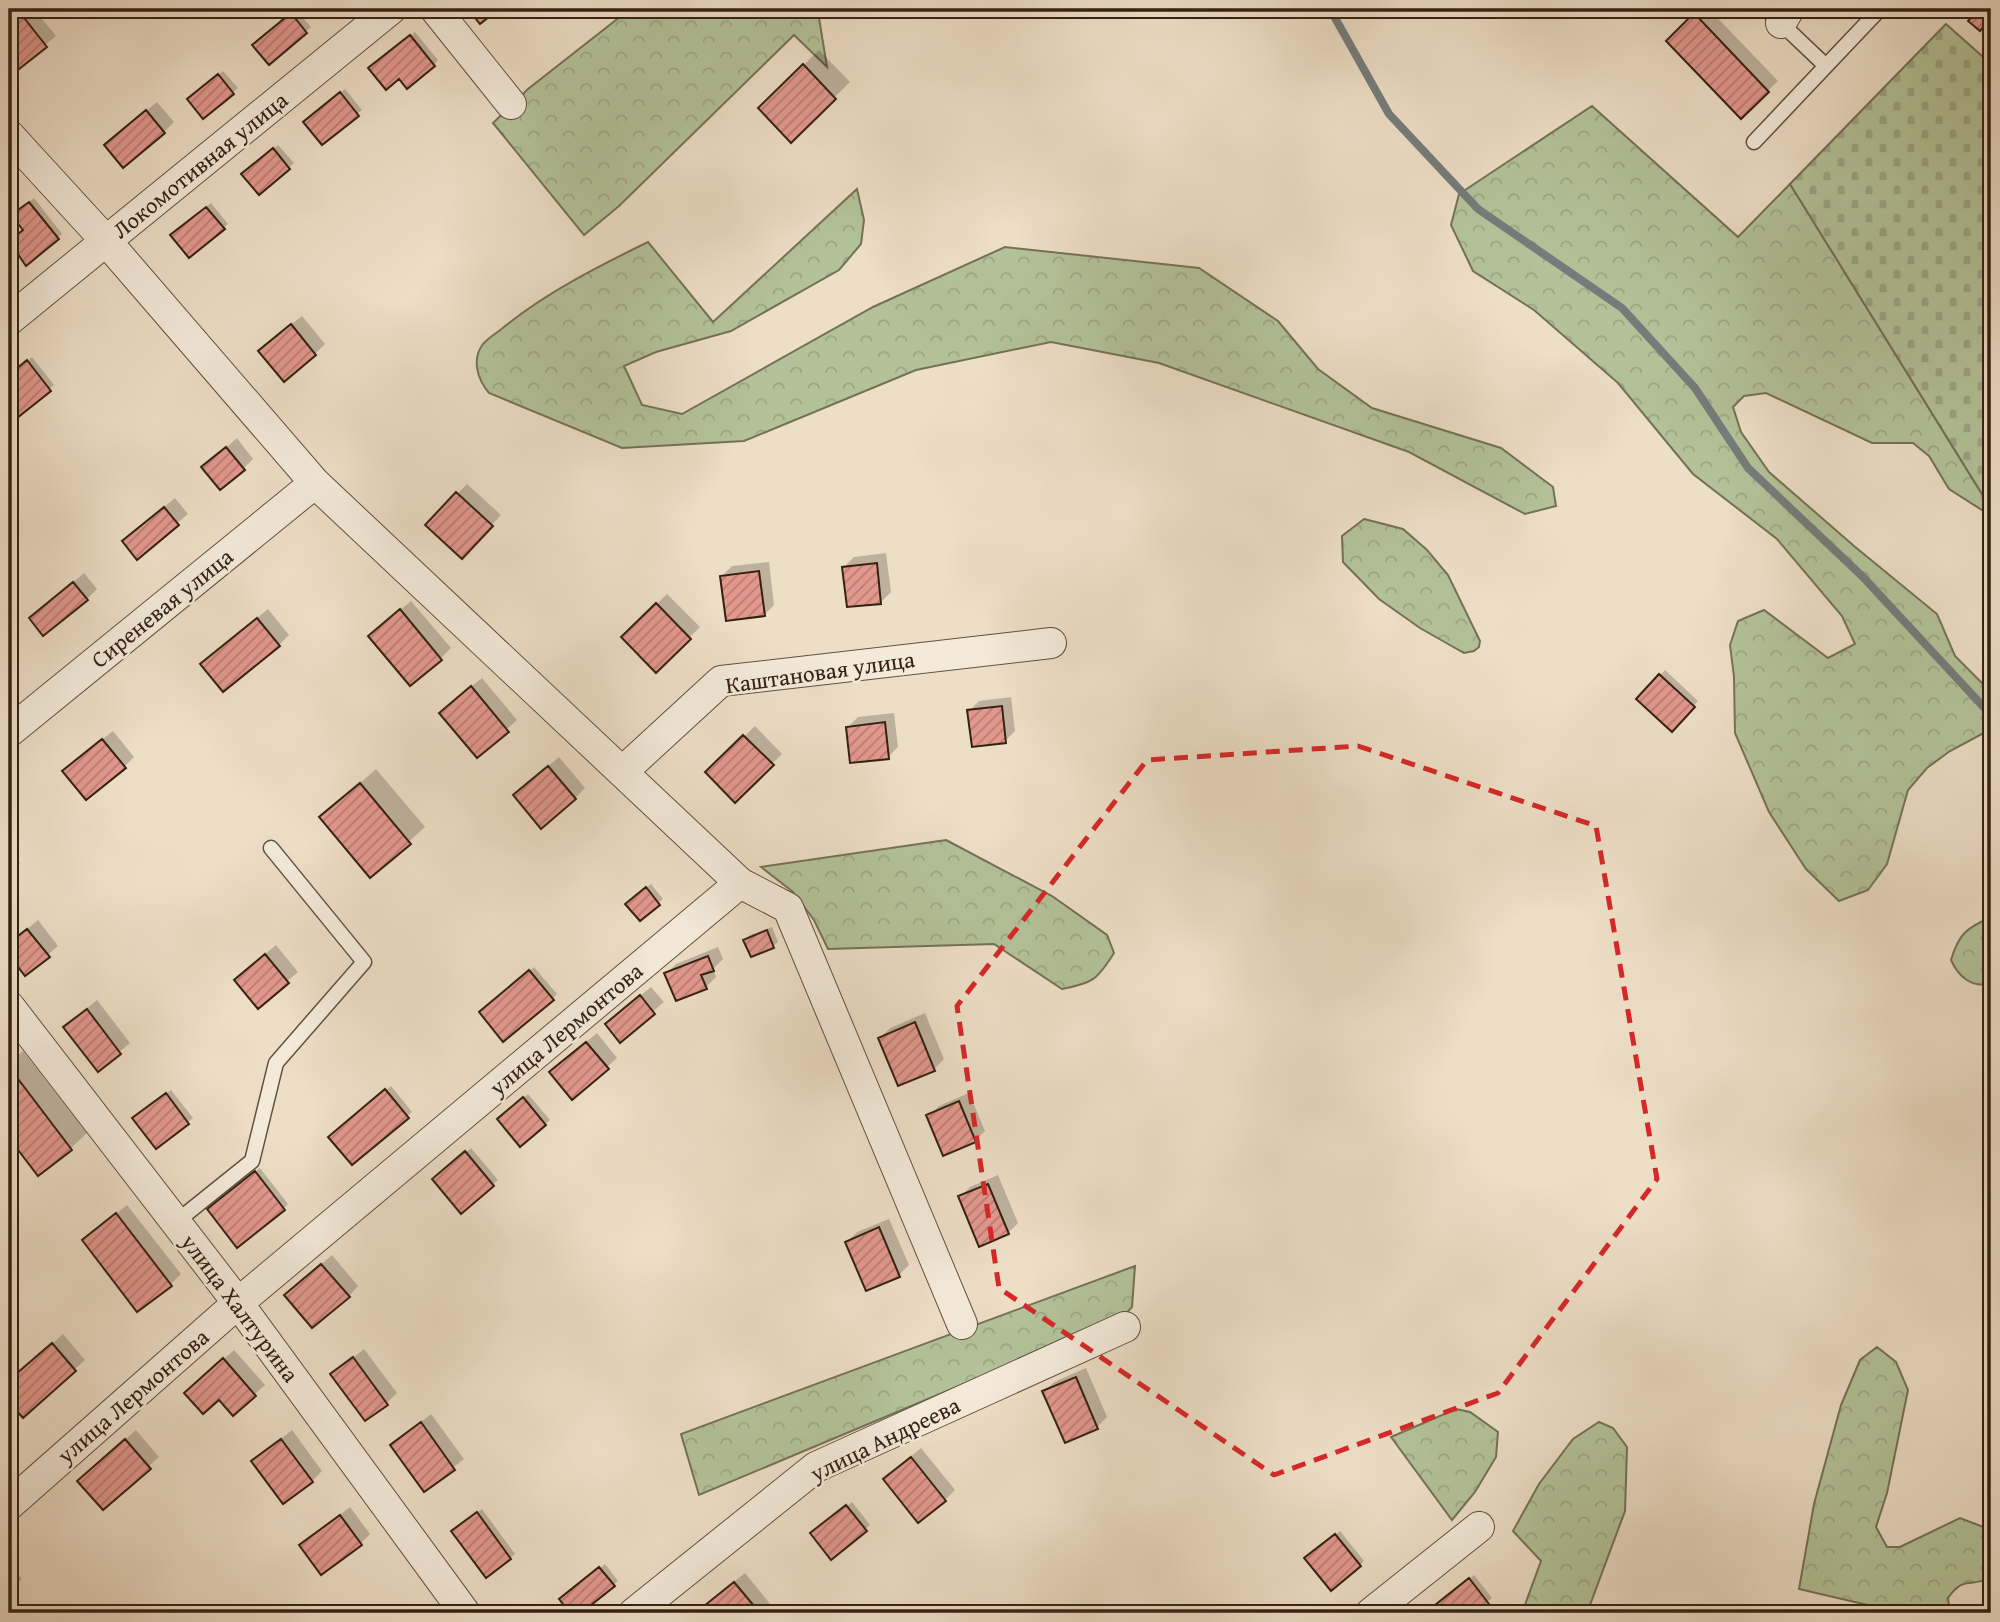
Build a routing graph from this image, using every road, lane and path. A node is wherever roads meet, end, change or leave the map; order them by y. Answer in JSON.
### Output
{"nodes":[{"id":1,"x":391,"y":9,"type":"edge"},
{"id":2,"x":435,"y":9,"type":"edge"},
{"id":3,"x":1880,"y":9,"type":"edge"},
{"id":4,"x":1779,"y":13,"type":"edge"},
{"id":5,"x":1826,"y":66,"type":"junction"},
{"id":6,"x":511,"y":104,"type":"dead end"},
{"id":7,"x":9,"y":135,"type":"edge"},
{"id":8,"x":1754,"y":142,"type":"dead end"},
{"id":9,"x":107,"y":242,"type":"junction"},
{"id":10,"x":9,"y":320,"type":"edge"},
{"id":11,"x":315,"y":484,"type":"junction"},
{"id":12,"x":1051,"y":643,"type":"dead end"},
{"id":13,"x":9,"y":732,"type":"edge"},
{"id":14,"x":622,"y":772,"type":"junction"},
{"id":15,"x":271,"y":848,"type":"dead end"},
{"id":16,"x":740,"y":883,"type":"junction"},
{"id":17,"x":9,"y":1006,"type":"edge"},
{"id":18,"x":176,"y":1222,"type":"junction"},
{"id":19,"x":238,"y":1303,"type":"junction"},
{"id":20,"x":962,"y":1324,"type":"dead end"},
{"id":21,"x":1125,"y":1327,"type":"dead end"},
{"id":22,"x":9,"y":1505,"type":"edge"},
{"id":23,"x":1479,"y":1527,"type":"dead end"},
{"id":24,"x":465,"y":1613,"type":"edge"},
{"id":25,"x":634,"y":1613,"type":"edge"},
{"id":26,"x":1371,"y":1613,"type":"edge"}],
"edges":[{"from":1,"to":9,"type":"street","name":"Локомотивная улица"},
{"from":2,"to":6,"type":"street"},
{"from":3,"to":5,"type":"lane"},
{"from":4,"to":5,"type":"lane"},
{"from":5,"to":8,"type":"lane"},
{"from":7,"to":9,"type":"street"},
{"from":9,"to":10,"type":"street","name":"Локомотивная улица"},
{"from":9,"to":11,"type":"street"},
{"from":11,"to":13,"type":"street","name":"Сиреневая улица"},
{"from":11,"to":14,"type":"street"},
{"from":12,"to":14,"type":"street","name":"Каштановая улица"},
{"from":14,"to":16,"type":"street"},
{"from":15,"to":18,"type":"lane"},
{"from":16,"to":19,"type":"street","name":"улица Лермонтова"},
{"from":16,"to":20,"type":"street"},
{"from":17,"to":18,"type":"street","name":"улица Халтурина"},
{"from":18,"to":19,"type":"street","name":"улица Халтурина"},
{"from":19,"to":22,"type":"street","name":"улица Лермонтова"},
{"from":19,"to":24,"type":"street","name":"улица Халтурина"},
{"from":21,"to":25,"type":"street","name":"улица Андреева"},
{"from":23,"to":26,"type":"street"}]}
